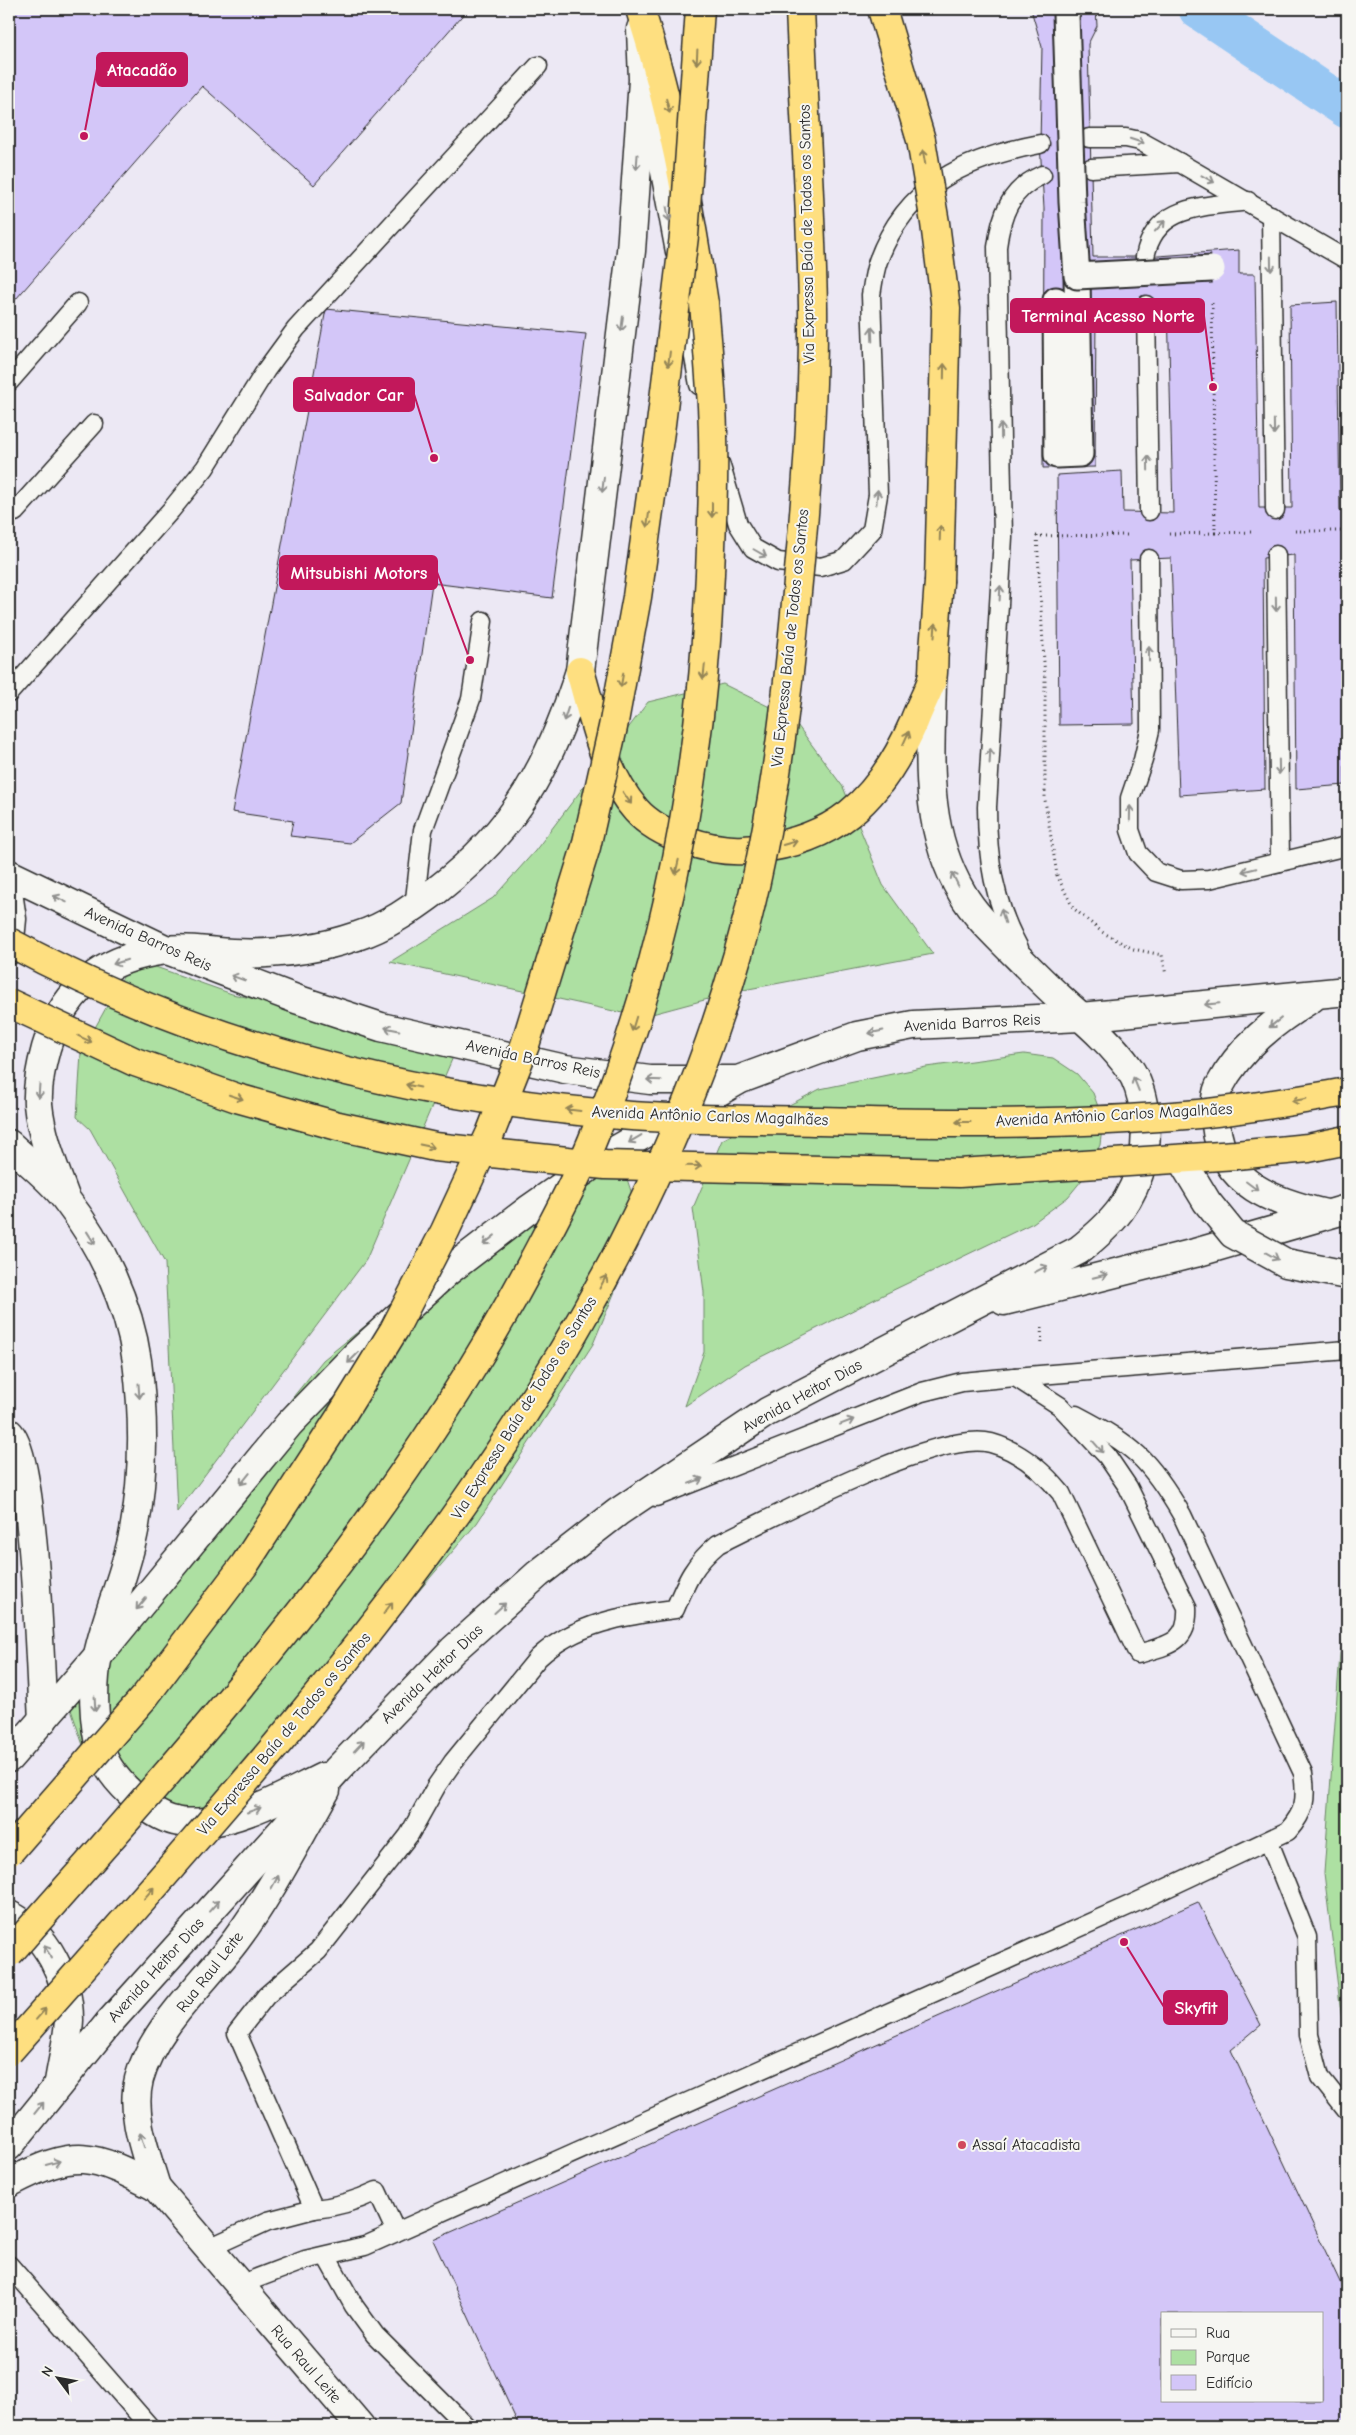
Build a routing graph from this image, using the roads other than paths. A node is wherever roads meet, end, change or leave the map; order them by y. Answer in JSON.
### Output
{"nodes":[{"id":1,"x":640,"y":9,"type":"edge"},
{"id":2,"x":700,"y":9,"type":"edge"},
{"id":3,"x":800,"y":9,"type":"edge"},
{"id":4,"x":882,"y":9,"type":"edge"},
{"id":5,"x":1069,"y":9,"type":"edge"},
{"id":6,"x":538,"y":66,"type":"dead end"},
{"id":7,"x":643,"y":80,"type":"junction"},
{"id":8,"x":1089,"y":138,"type":"dead end"},
{"id":9,"x":1040,"y":144,"type":"dead end"},
{"id":10,"x":1180,"y":163,"type":"junction"},
{"id":11,"x":1091,"y":168,"type":"dead end"},
{"id":12,"x":1042,"y":175,"type":"dead end"},
{"id":13,"x":1248,"y":201,"type":"junction"},
{"id":14,"x":1271,"y":216,"type":"junction"},
{"id":15,"x":1145,"y":257,"type":"dead end"},
{"id":16,"x":1347,"y":260,"type":"edge"},
{"id":17,"x":1212,"y":268,"type":"road end"},
{"id":18,"x":1077,"y":276,"type":"junction"},
{"id":19,"x":1056,"y":300,"type":"dead end"},
{"id":20,"x":78,"y":303,"type":"dead end"},
{"id":21,"x":1146,"y":305,"type":"dead end"},
{"id":22,"x":9,"y":382,"type":"edge"},
{"id":23,"x":94,"y":424,"type":"dead end"},
{"id":24,"x":1275,"y":510,"type":"dead end"},
{"id":25,"x":1149,"y":511,"type":"dead end"},
{"id":26,"x":11,"y":512,"type":"edge"},
{"id":27,"x":1276,"y":555,"type":"dead end"},
{"id":28,"x":1149,"y":559,"type":"dead end"},
{"id":29,"x":483,"y":621,"type":"dead end"},
{"id":30,"x":580,"y":671,"type":"junction"},
{"id":31,"x":932,"y":679,"type":"junction"},
{"id":32,"x":9,"y":693,"type":"edge"},
{"id":33,"x":1347,"y":846,"type":"edge"},
{"id":34,"x":1280,"y":862,"type":"junction"},
{"id":35,"x":9,"y":874,"type":"edge"},
{"id":36,"x":9,"y":899,"type":"edge"},
{"id":37,"x":414,"y":908,"type":"junction"},
{"id":38,"x":9,"y":942,"type":"edge"},
{"id":39,"x":9,"y":950,"type":"edge"},
{"id":40,"x":167,"y":950,"type":"junction"},
{"id":41,"x":1047,"y":987,"type":"junction"},
{"id":42,"x":1347,"y":992,"type":"edge"},
{"id":43,"x":1316,"y":996,"type":"junction"},
{"id":44,"x":9,"y":1003,"type":"edge"},
{"id":45,"x":1081,"y":1017,"type":"junction"},
{"id":46,"x":738,"y":1080,"type":"junction"},
{"id":47,"x":1347,"y":1092,"type":"edge"},
{"id":48,"x":1347,"y":1140,"type":"edge"},
{"id":49,"x":9,"y":1144,"type":"edge"},
{"id":50,"x":1181,"y":1159,"type":"junction"},
{"id":51,"x":64,"y":1197,"type":"junction"},
{"id":52,"x":1337,"y":1212,"type":"edge"},
{"id":53,"x":1347,"y":1275,"type":"edge"},
{"id":54,"x":952,"y":1315,"type":"junction"},
{"id":55,"x":1347,"y":1350,"type":"edge"},
{"id":56,"x":1015,"y":1377,"type":"junction"},
{"id":57,"x":1060,"y":1406,"type":"junction"},
{"id":58,"x":9,"y":1433,"type":"edge"},
{"id":59,"x":618,"y":1512,"type":"junction"},
{"id":60,"x":98,"y":1656,"type":"junction"},
{"id":61,"x":43,"y":1720,"type":"junction"},
{"id":62,"x":9,"y":1758,"type":"edge"},
{"id":63,"x":337,"y":1770,"type":"junction"},
{"id":64,"x":1269,"y":1842,"type":"junction"},
{"id":65,"x":9,"y":1852,"type":"edge"},
{"id":66,"x":9,"y":1915,"type":"edge"},
{"id":67,"x":9,"y":1953,"type":"edge"},
{"id":68,"x":9,"y":2051,"type":"edge"},
{"id":69,"x":59,"y":2083,"type":"junction"},
{"id":70,"x":1347,"y":2110,"type":"edge"},
{"id":71,"x":9,"y":2146,"type":"edge"},
{"id":72,"x":9,"y":2183,"type":"edge"},
{"id":73,"x":156,"y":2187,"type":"junction"},
{"id":74,"x":314,"y":2209,"type":"junction"},
{"id":75,"x":396,"y":2232,"type":"junction"},
{"id":76,"x":209,"y":2248,"type":"junction"},
{"id":77,"x":326,"y":2256,"type":"junction"},
{"id":78,"x":9,"y":2265,"type":"edge"},
{"id":79,"x":239,"y":2285,"type":"junction"},
{"id":80,"x":149,"y":2426,"type":"edge"},
{"id":81,"x":360,"y":2426,"type":"edge"},
{"id":82,"x":466,"y":2426,"type":"edge"}],
"edges":[{"from":1,"to":7,"type":"main road"},
{"from":1,"to":67,"type":"main road","one_way":true,"bridge":true},
{"from":2,"to":65,"type":"main road","one_way":true,"bridge":true},
{"from":68,"to":3,"type":"main road","name":"Via Expressa Baía de Todos os Santos","one_way":true,"bridge":true},
{"from":31,"to":4,"type":"main road","one_way":true,"bridge":true},
{"from":5,"to":18,"type":"street","bridge":true},
{"from":6,"to":32,"type":"lane"},
{"from":7,"to":9,"type":"lane","one_way":true},
{"from":7,"to":30,"type":"main road","one_way":true},
{"from":8,"to":10,"type":"lane","one_way":true},
{"from":10,"to":11,"type":"lane"},
{"from":10,"to":13,"type":"lane","one_way":true},
{"from":41,"to":12,"type":"lane","one_way":true},
{"from":13,"to":14,"type":"lane"},
{"from":15,"to":13,"type":"lane","one_way":true},
{"from":14,"to":16,"type":"lane"},
{"from":14,"to":24,"type":"lane","one_way":true},
{"from":17,"to":18,"type":"street","bridge":true},
{"from":18,"to":19,"type":"street"},
{"from":20,"to":22,"type":"lane"},
{"from":25,"to":21,"type":"lane","one_way":true},
{"from":23,"to":26,"type":"lane"},
{"from":27,"to":34,"type":"lane","one_way":true},
{"from":34,"to":28,"type":"lane","one_way":true},
{"from":29,"to":37,"type":"lane"},
{"from":30,"to":31,"type":"main road","one_way":true},
{"from":30,"to":37,"type":"main road","one_way":true},
{"from":41,"to":31,"type":"main road","one_way":true},
{"from":33,"to":34,"type":"lane"},
{"from":40,"to":35,"type":"main road","name":"Avenida Barros Reis","one_way":true},
{"from":36,"to":39,"type":"main road"},
{"from":37,"to":40,"type":"main road"},
{"from":47,"to":38,"type":"main road","name":"Avenida Antônio Carlos Magalhães","one_way":true,"bridge":true},
{"from":46,"to":40,"type":"main road","name":"Avenida Barros Reis","one_way":true},
{"from":40,"to":51,"type":"main road","one_way":true},
{"from":41,"to":45,"type":"main road"},
{"from":42,"to":43,"type":"main road"},
{"from":43,"to":45,"type":"main road","one_way":true},
{"from":43,"to":52,"type":"main road","one_way":true},
{"from":44,"to":50,"type":"main road","one_way":true,"bridge":true},
{"from":45,"to":46,"type":"main road","name":"Avenida Barros Reis","one_way":true},
{"from":54,"to":45,"type":"main road","one_way":true},
{"from":46,"to":60,"type":"main road","one_way":true},
{"from":48,"to":50,"type":"main road","bridge":true},
{"from":49,"to":51,"type":"main road"},
{"from":50,"to":53,"type":"main road","one_way":true,"bridge":true},
{"from":51,"to":60,"type":"main road","one_way":true},
{"from":54,"to":52,"type":"main road","one_way":true},
{"from":54,"to":59,"type":"main road","name":"Avenida Heitor Dias"},
{"from":55,"to":56,"type":"lane"},
{"from":56,"to":57,"type":"lane"},
{"from":59,"to":56,"type":"lane","one_way":true},
{"from":57,"to":64,"type":"lane"},
{"from":57,"to":74,"type":"lane","one_way":true},
{"from":58,"to":61,"type":"main road"},
{"from":63,"to":59,"type":"main road","name":"Avenida Heitor Dias","one_way":true},
{"from":60,"to":61,"type":"main road"},
{"from":60,"to":63,"type":"main road","one_way":true},
{"from":61,"to":62,"type":"main road"},
{"from":69,"to":63,"type":"main road","name":"Avenida Heitor Dias","one_way":true},
{"from":73,"to":63,"type":"main road","name":"Rua Raul Leite","one_way":true},
{"from":64,"to":70,"type":"lane"},
{"from":64,"to":75,"type":"lane"},
{"from":69,"to":66,"type":"main road","one_way":true},
{"from":71,"to":69,"type":"main road","name":"Avenida Heitor Dias","one_way":true},
{"from":72,"to":73,"type":"main road","name":"Rua Raul Leite","one_way":true},
{"from":73,"to":76,"type":"main road","name":"Rua Raul Leite"},
{"from":74,"to":75,"type":"lane"},
{"from":74,"to":76,"type":"lane"},
{"from":75,"to":77,"type":"lane"},
{"from":76,"to":79,"type":"main road","name":"Rua Raul Leite"},
{"from":77,"to":79,"type":"lane"},
{"from":77,"to":82,"type":"lane"},
{"from":78,"to":80,"type":"lane"},
{"from":79,"to":81,"type":"main road","name":"Rua Raul Leite"}]}
